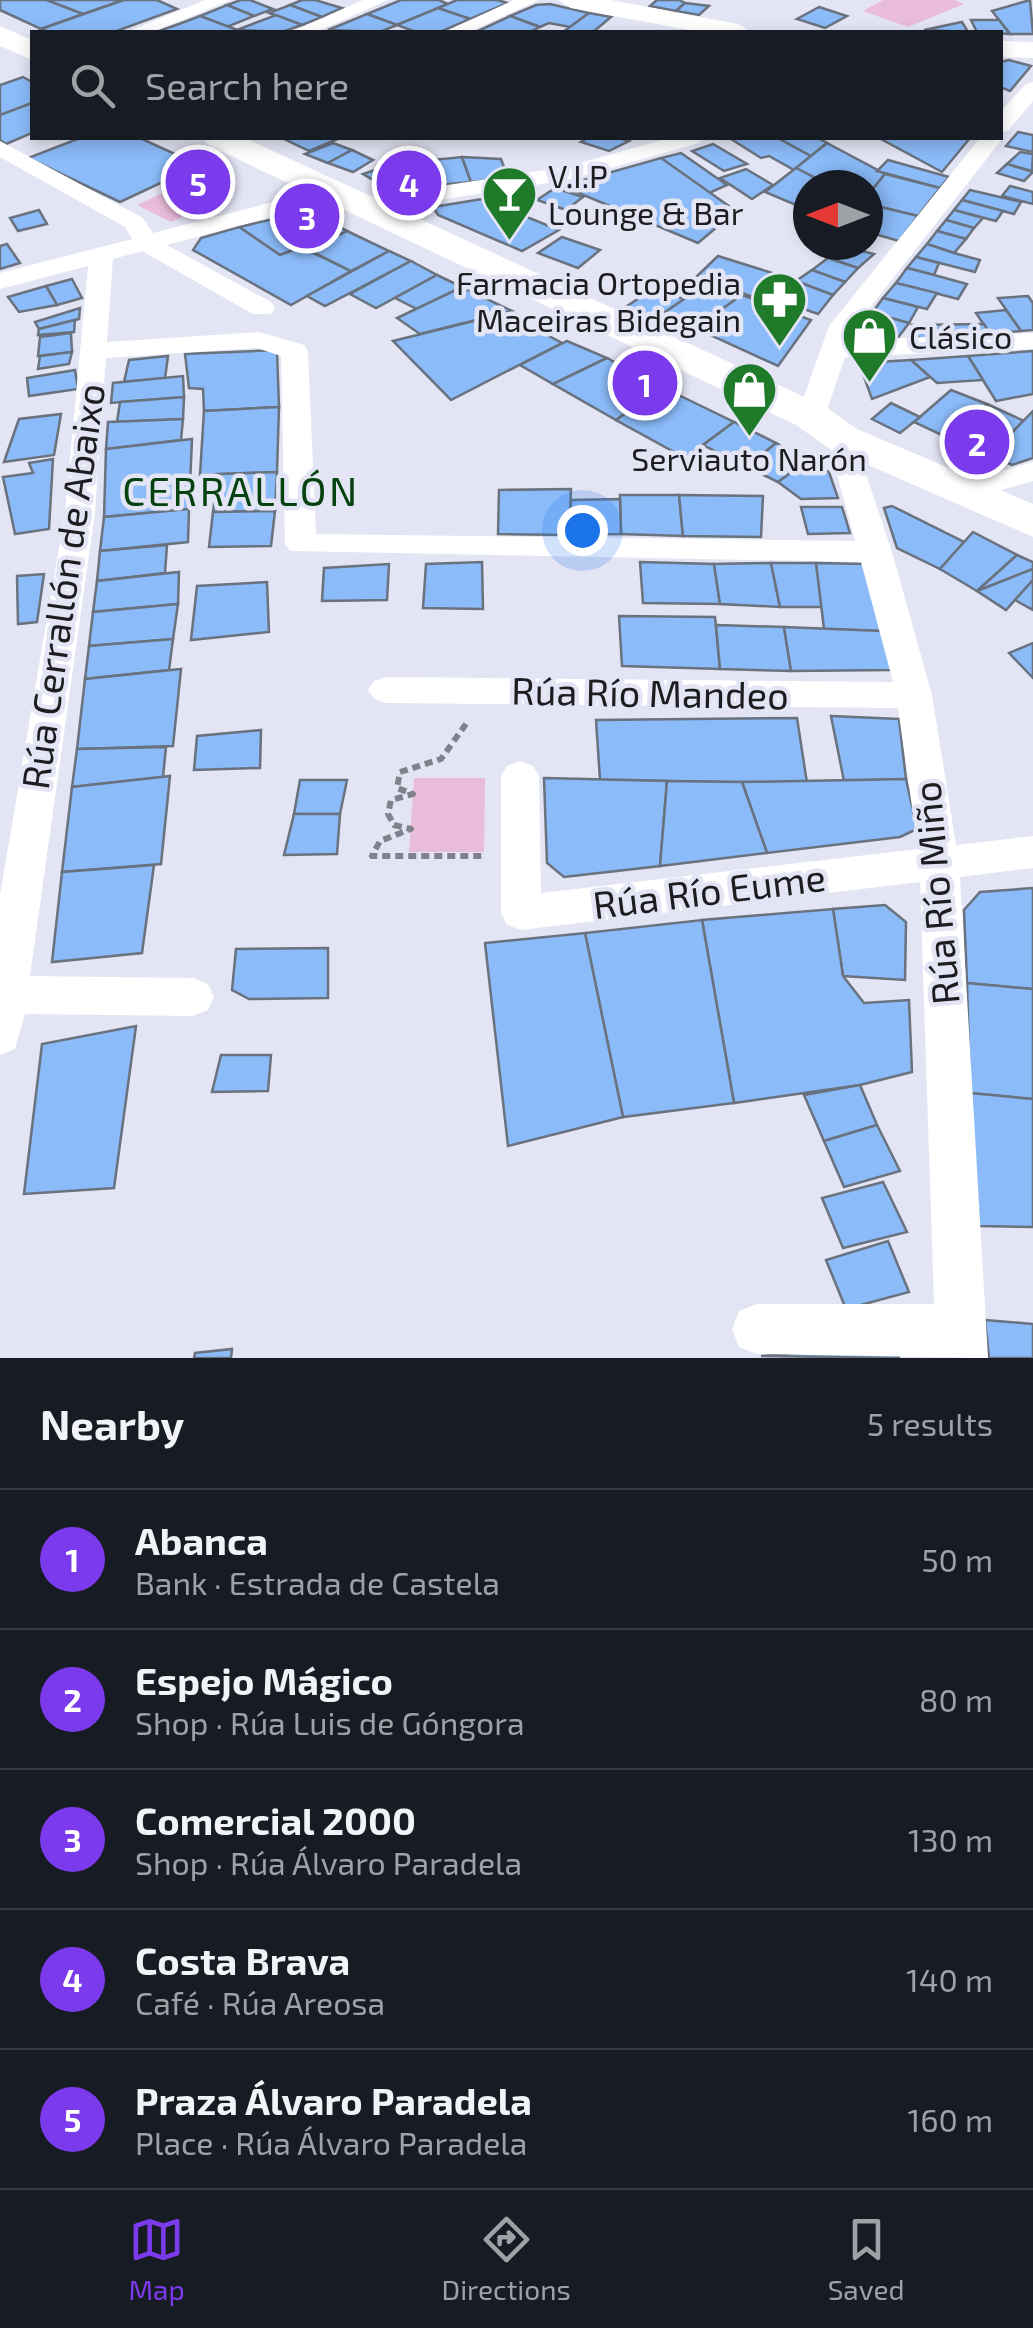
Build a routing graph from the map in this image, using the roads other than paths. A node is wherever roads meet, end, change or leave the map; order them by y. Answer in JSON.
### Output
{"nodes":[{"id":1,"x":222,"y":0,"type":"edge"},
{"id":2,"x":380,"y":0,"type":"edge"},
{"id":3,"x":530,"y":0,"type":"edge"},
{"id":4,"x":570,"y":0,"type":"edge"},
{"id":5,"x":143,"y":30,"type":"edge"},
{"id":6,"x":306,"y":30,"type":"edge"},
{"id":7,"x":459,"y":30,"type":"edge"},
{"id":8,"x":728,"y":30,"type":"edge"},
{"id":9,"x":0,"y":35,"type":"edge"},
{"id":10,"x":30,"y":50,"type":"edge"},
{"id":11,"x":1003,"y":50,"type":"edge"},
{"id":12,"x":1033,"y":50,"type":"edge"},
{"id":13,"x":1033,"y":88,"type":"edge"},
{"id":14,"x":1003,"y":123,"type":"edge"},
{"id":15,"x":224,"y":140,"type":"edge"},
{"id":16,"x":684,"y":140,"type":"edge"},
{"id":17,"x":989,"y":140,"type":"edge"},
{"id":18,"x":0,"y":148,"type":"edge"},
{"id":19,"x":349,"y":199,"type":"junction"},
{"id":20,"x":146,"y":242,"type":"junction"},
{"id":21,"x":101,"y":255,"type":"junction"},
{"id":22,"x":0,"y":281,"type":"edge"},
{"id":23,"x":262,"y":308,"type":"dead end"},
{"id":24,"x":1033,"y":341,"type":"edge"},
{"id":25,"x":834,"y":349,"type":"junction"},
{"id":26,"x":92,"y":351,"type":"junction"},
{"id":27,"x":826,"y":427,"type":"junction"},
{"id":28,"x":1033,"y":471,"type":"edge"},
{"id":29,"x":964,"y":492,"type":"junction"},
{"id":30,"x":1033,"y":522,"type":"edge"},
{"id":31,"x":876,"y":552,"type":"junction"},
{"id":32,"x":386,"y":690,"type":"dead end"},
{"id":33,"x":914,"y":696,"type":"junction"},
{"id":34,"x":520,"y":776,"type":"dead end"},
{"id":35,"x":1033,"y":852,"type":"edge"},
{"id":36,"x":939,"y":861,"type":"junction"},
{"id":37,"x":193,"y":997,"type":"dead end"},
{"id":38,"x":4,"y":1015,"type":"edge"},
{"id":39,"x":757,"y":1330,"type":"dead end"},
{"id":40,"x":960,"y":1344,"type":"edge"}],
"edges":[{"from":1,"to":5,"type":"street"},
{"from":2,"to":6,"type":"street"},
{"from":3,"to":7,"type":"street"},
{"from":4,"to":8,"type":"street"},
{"from":9,"to":10,"type":"main road"},
{"from":11,"to":12,"type":"street"},
{"from":13,"to":14,"type":"street"},
{"from":15,"to":19,"type":"main road"},
{"from":16,"to":19,"type":"street"},
{"from":17,"to":25,"type":"street"},
{"from":18,"to":20,"type":"street"},
{"from":19,"to":20,"type":"street"},
{"from":19,"to":27,"type":"main road"},
{"from":20,"to":21,"type":"street"},
{"from":20,"to":23,"type":"street"},
{"from":21,"to":22,"type":"street"},
{"from":21,"to":26,"type":"street","name":"Rúa Cerrallón de Abaixo"},
{"from":24,"to":25,"type":"street"},
{"from":25,"to":27,"type":"street"},
{"from":26,"to":31,"type":"street"},
{"from":26,"to":38,"type":"street","name":"Rúa Cerrallón de Abaixo"},
{"from":27,"to":29,"type":"main road"},
{"from":27,"to":31,"type":"street","name":"Rúa Río Miño"},
{"from":28,"to":29,"type":"street"},
{"from":29,"to":30,"type":"main road"},
{"from":31,"to":33,"type":"street","name":"Rúa Río Miño"},
{"from":32,"to":33,"type":"street","name":"Rúa Río Mandeo"},
{"from":33,"to":36,"type":"street","name":"Rúa Río Miño"},
{"from":34,"to":36,"type":"street","name":"Rúa Río Eume"},
{"from":35,"to":36,"type":"street","name":"Rúa Río Eume"},
{"from":36,"to":40,"type":"street","name":"Rúa Río Miño"},
{"from":37,"to":38,"type":"street"},
{"from":39,"to":40,"type":"street"}]}
